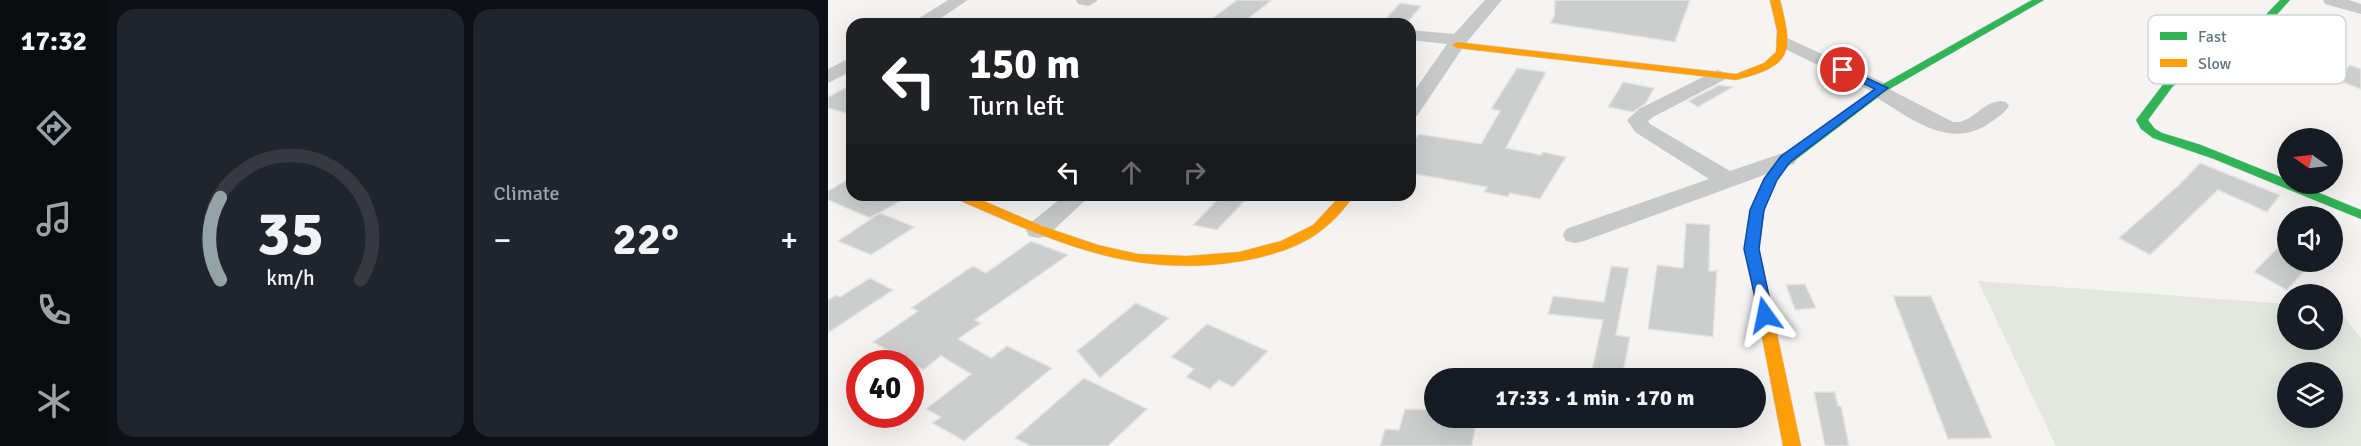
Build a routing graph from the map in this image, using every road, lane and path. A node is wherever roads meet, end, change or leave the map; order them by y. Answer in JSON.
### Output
{"nodes":[{"id":1,"x":960,"y":0,"type":"edge"},
{"id":2,"x":1494,"y":0,"type":"edge"},
{"id":3,"x":1775,"y":0,"type":"edge"},
{"id":4,"x":2039,"y":0,"type":"edge"},
{"id":5,"x":2285,"y":0,"type":"edge"},
{"id":6,"x":2331,"y":0,"type":"edge"},
{"id":7,"x":2361,"y":9,"type":"edge"},
{"id":8,"x":2271,"y":15,"type":"edge"},
{"id":9,"x":929,"y":18,"type":"edge"},
{"id":10,"x":1416,"y":36,"type":"edge"},
{"id":11,"x":1785,"y":42,"type":"junction"},
{"id":12,"x":1458,"y":43,"type":"junction"},
{"id":13,"x":828,"y":58,"type":"edge"},
{"id":14,"x":846,"y":61,"type":"edge"},
{"id":15,"x":846,"y":66,"type":"edge"},
{"id":16,"x":828,"y":76,"type":"edge"},
{"id":17,"x":1717,"y":76,"type":"junction"},
{"id":18,"x":2169,"y":84,"type":"edge"},
{"id":19,"x":1881,"y":90,"type":"junction"},
{"id":20,"x":1416,"y":103,"type":"edge"},
{"id":21,"x":2000,"y":106,"type":"dead end"},
{"id":22,"x":1786,"y":159,"type":"junction"},
{"id":23,"x":1728,"y":180,"type":"junction"},
{"id":24,"x":973,"y":201,"type":"edge"},
{"id":25,"x":1072,"y":201,"type":"edge"},
{"id":26,"x":1343,"y":201,"type":"edge"},
{"id":27,"x":2361,"y":215,"type":"edge"},
{"id":28,"x":1038,"y":230,"type":"junction"},
{"id":29,"x":1575,"y":235,"type":"dead end"},
{"id":30,"x":1792,"y":446,"type":"edge"}],
"edges":[{"from":1,"to":9,"type":"street"},
{"from":2,"to":12,"type":"street"},
{"from":3,"to":11,"type":"street"},
{"from":4,"to":19,"type":"street"},
{"from":5,"to":8,"type":"street"},
{"from":6,"to":7,"type":"street"},
{"from":10,"to":12,"type":"street"},
{"from":11,"to":17,"type":"street"},
{"from":11,"to":19,"type":"street"},
{"from":12,"to":17,"type":"street"},
{"from":12,"to":20,"type":"street"},
{"from":13,"to":14,"type":"street"},
{"from":15,"to":16,"type":"street"},
{"from":17,"to":23,"type":"street"},
{"from":18,"to":27,"type":"street"},
{"from":19,"to":21,"type":"street"},
{"from":19,"to":22,"type":"street"},
{"from":22,"to":23,"type":"street"},
{"from":22,"to":30,"type":"street"},
{"from":23,"to":29,"type":"street"},
{"from":24,"to":28,"type":"street"},
{"from":25,"to":28,"type":"street"},
{"from":26,"to":28,"type":"street"}]}
